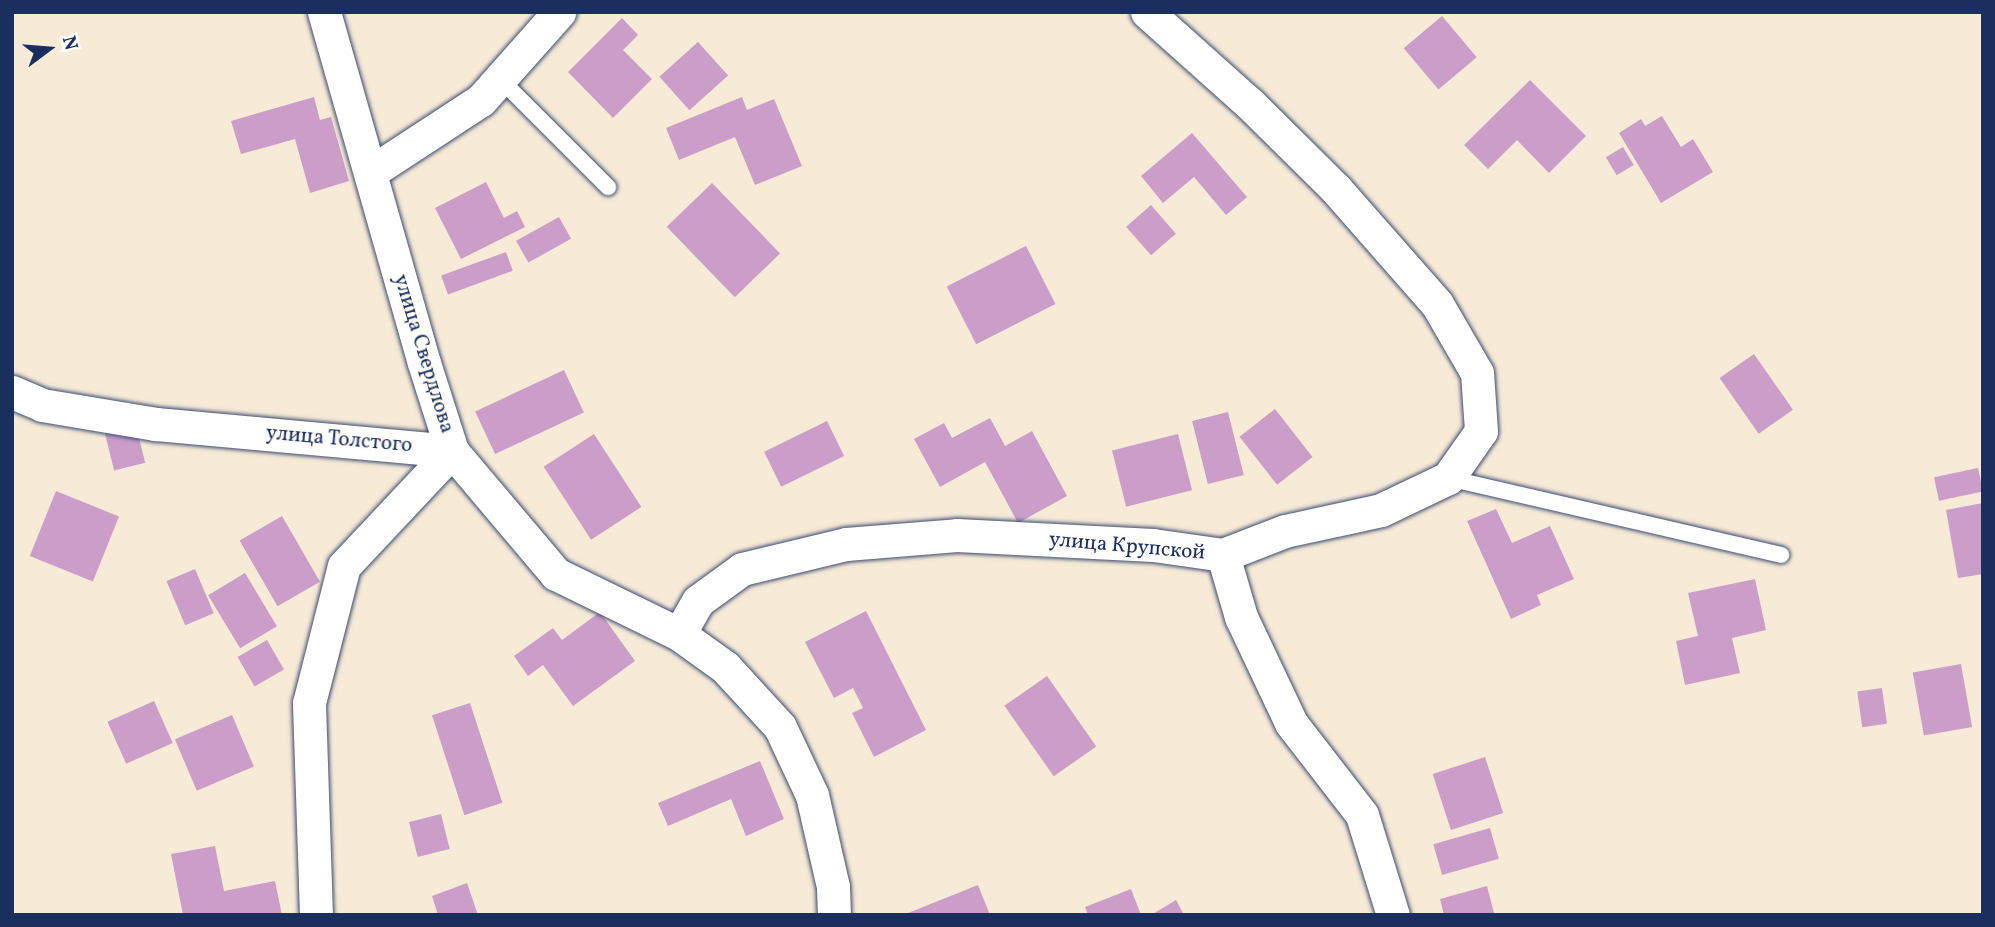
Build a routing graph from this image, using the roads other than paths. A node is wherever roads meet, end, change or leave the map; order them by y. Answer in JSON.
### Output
{"nodes":[{"id":1,"x":324,"y":12,"type":"edge"},
{"id":2,"x":559,"y":12,"type":"edge"},
{"id":3,"x":1147,"y":12,"type":"edge"},
{"id":4,"x":500,"y":79,"type":"junction"},
{"id":5,"x":371,"y":172,"type":"junction"},
{"id":6,"x":608,"y":187,"type":"dead end"},
{"id":7,"x":12,"y":393,"type":"edge"},
{"id":8,"x":453,"y":451,"type":"junction"},
{"id":9,"x":1448,"y":478,"type":"junction"},
{"id":10,"x":1223,"y":555,"type":"junction"},
{"id":11,"x":1781,"y":555,"type":"dead end"},
{"id":12,"x":679,"y":634,"type":"junction"},
{"id":13,"x":316,"y":915,"type":"edge"},
{"id":14,"x":834,"y":915,"type":"edge"},
{"id":15,"x":1393,"y":915,"type":"edge"}],
"edges":[{"from":1,"to":5,"type":"street","name":"улица Свердлова"},
{"from":2,"to":4,"type":"street"},
{"from":3,"to":9,"type":"street","name":"улица Крупской"},
{"from":4,"to":5,"type":"street"},
{"from":4,"to":6,"type":"lane"},
{"from":5,"to":8,"type":"street","name":"улица Свердлова"},
{"from":7,"to":8,"type":"street","name":"улица Толстого"},
{"from":8,"to":12,"type":"street","name":"улица Свердлова"},
{"from":8,"to":13,"type":"street","name":"улица Толстого"},
{"from":9,"to":10,"type":"street","name":"улица Крупской"},
{"from":9,"to":11,"type":"lane"},
{"from":10,"to":12,"type":"street","name":"улица Крупской"},
{"from":10,"to":15,"type":"street"},
{"from":12,"to":14,"type":"street","name":"улица Свердлова"}]}
